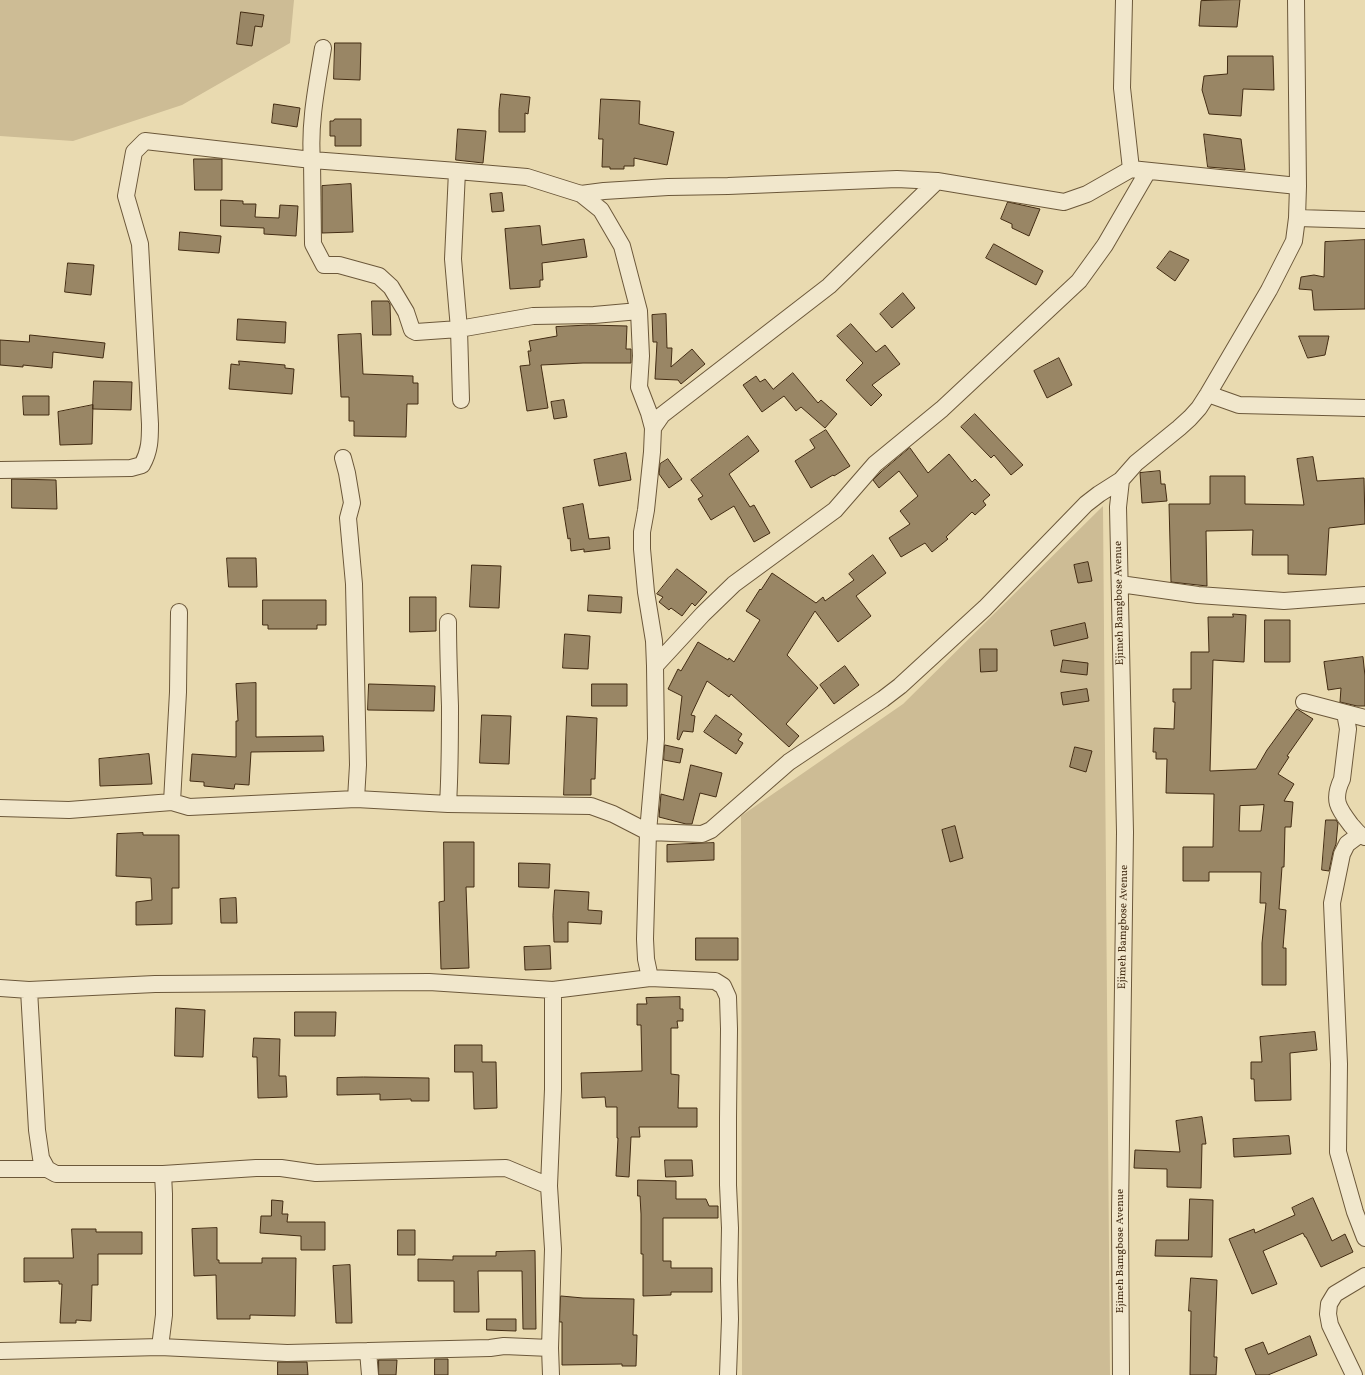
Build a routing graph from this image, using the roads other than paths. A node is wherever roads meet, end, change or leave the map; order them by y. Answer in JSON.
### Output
{"nodes":[{"id":1,"x":1124,"y":0,"type":"edge"},
{"id":2,"x":1296,"y":0,"type":"edge"},
{"id":3,"x":323,"y":48,"type":"dead end"},
{"id":4,"x":312,"y":160,"type":"junction"},
{"id":5,"x":1131,"y":169,"type":"junction"},
{"id":6,"x":457,"y":171,"type":"junction"},
{"id":7,"x":1148,"y":171,"type":"junction"},
{"id":8,"x":937,"y":181,"type":"junction"},
{"id":9,"x":1298,"y":186,"type":"junction"},
{"id":10,"x":582,"y":194,"type":"junction"},
{"id":11,"x":1297,"y":218,"type":"junction"},
{"id":12,"x":1365,"y":220,"type":"edge"},
{"id":13,"x":639,"y":311,"type":"junction"},
{"id":14,"x":459,"y":329,"type":"junction"},
{"id":15,"x":1208,"y":394,"type":"junction"},
{"id":16,"x":461,"y":400,"type":"dead end"},
{"id":17,"x":1365,"y":408,"type":"edge"},
{"id":18,"x":653,"y":428,"type":"junction"},
{"id":19,"x":343,"y":458,"type":"dead end"},
{"id":20,"x":0,"y":470,"type":"edge"},
{"id":21,"x":1121,"y":480,"type":"junction"},
{"id":22,"x":1120,"y":584,"type":"junction"},
{"id":23,"x":1365,"y":595,"type":"edge"},
{"id":24,"x":179,"y":612,"type":"dead end"},
{"id":25,"x":448,"y":622,"type":"dead end"},
{"id":26,"x":656,"y":666,"type":"junction"},
{"id":27,"x":1304,"y":702,"type":"dead end"},
{"id":28,"x":1345,"y":713,"type":"junction"},
{"id":29,"x":1365,"y":718,"type":"edge"},
{"id":30,"x":356,"y":799,"type":"junction"},
{"id":31,"x":172,"y":802,"type":"junction"},
{"id":32,"x":448,"y":804,"type":"junction"},
{"id":33,"x":0,"y":808,"type":"edge"},
{"id":34,"x":648,"y":832,"type":"junction"},
{"id":35,"x":1362,"y":836,"type":"edge"},
{"id":36,"x":650,"y":978,"type":"junction"},
{"id":37,"x":0,"y":988,"type":"edge"},
{"id":38,"x":29,"y":990,"type":"junction"},
{"id":39,"x":553,"y":990,"type":"junction"},
{"id":40,"x":0,"y":1169,"type":"edge"},
{"id":41,"x":47,"y":1169,"type":"junction"},
{"id":42,"x":162,"y":1174,"type":"junction"},
{"id":43,"x":549,"y":1186,"type":"junction"},
{"id":44,"x":1365,"y":1238,"type":"edge"},
{"id":45,"x":1365,"y":1276,"type":"edge"},
{"id":46,"x":160,"y":1347,"type":"junction"},
{"id":47,"x":550,"y":1348,"type":"junction"},
{"id":48,"x":0,"y":1351,"type":"edge"},
{"id":49,"x":368,"y":1351,"type":"junction"},
{"id":50,"x":370,"y":1375,"type":"edge"},
{"id":51,"x":551,"y":1375,"type":"edge"},
{"id":52,"x":728,"y":1375,"type":"edge"},
{"id":53,"x":1121,"y":1375,"type":"edge"},
{"id":54,"x":1354,"y":1375,"type":"edge"}],
"edges":[{"from":1,"to":5,"type":"street"},
{"from":2,"to":9,"type":"street"},
{"from":3,"to":4,"type":"street"},
{"from":4,"to":6,"type":"street"},
{"from":4,"to":14,"type":"street"},
{"from":4,"to":20,"type":"street"},
{"from":5,"to":7,"type":"street"},
{"from":5,"to":8,"type":"street"},
{"from":6,"to":10,"type":"street"},
{"from":6,"to":14,"type":"street"},
{"from":7,"to":9,"type":"street"},
{"from":7,"to":26,"type":"street"},
{"from":8,"to":10,"type":"street"},
{"from":8,"to":18,"type":"street"},
{"from":9,"to":11,"type":"street"},
{"from":10,"to":13,"type":"street"},
{"from":11,"to":12,"type":"street"},
{"from":11,"to":15,"type":"street"},
{"from":13,"to":14,"type":"street"},
{"from":13,"to":18,"type":"street"},
{"from":14,"to":16,"type":"street"},
{"from":15,"to":17,"type":"street"},
{"from":15,"to":21,"type":"street"},
{"from":18,"to":26,"type":"street"},
{"from":19,"to":30,"type":"street"},
{"from":21,"to":22,"type":"street","name":"Ejimeh Bamgbose Avenue"},
{"from":21,"to":34,"type":"street"},
{"from":22,"to":23,"type":"street"},
{"from":22,"to":53,"type":"street","name":"Ejimeh Bamgbose Avenue"},
{"from":24,"to":31,"type":"street"},
{"from":25,"to":32,"type":"street"},
{"from":26,"to":34,"type":"street"},
{"from":27,"to":28,"type":"street"},
{"from":28,"to":29,"type":"street"},
{"from":28,"to":35,"type":"street"},
{"from":30,"to":31,"type":"street"},
{"from":30,"to":32,"type":"street"},
{"from":31,"to":33,"type":"street"},
{"from":32,"to":34,"type":"street"},
{"from":34,"to":36,"type":"street"},
{"from":35,"to":44,"type":"street"},
{"from":36,"to":39,"type":"street"},
{"from":36,"to":52,"type":"street"},
{"from":37,"to":38,"type":"street"},
{"from":38,"to":39,"type":"street"},
{"from":38,"to":41,"type":"street"},
{"from":39,"to":43,"type":"street"},
{"from":40,"to":41,"type":"street"},
{"from":41,"to":42,"type":"street"},
{"from":42,"to":43,"type":"street"},
{"from":42,"to":46,"type":"street"},
{"from":43,"to":47,"type":"street"},
{"from":45,"to":54,"type":"street"},
{"from":46,"to":48,"type":"street"},
{"from":46,"to":49,"type":"street"},
{"from":47,"to":49,"type":"street"},
{"from":47,"to":51,"type":"street"},
{"from":49,"to":50,"type":"street"}]}
